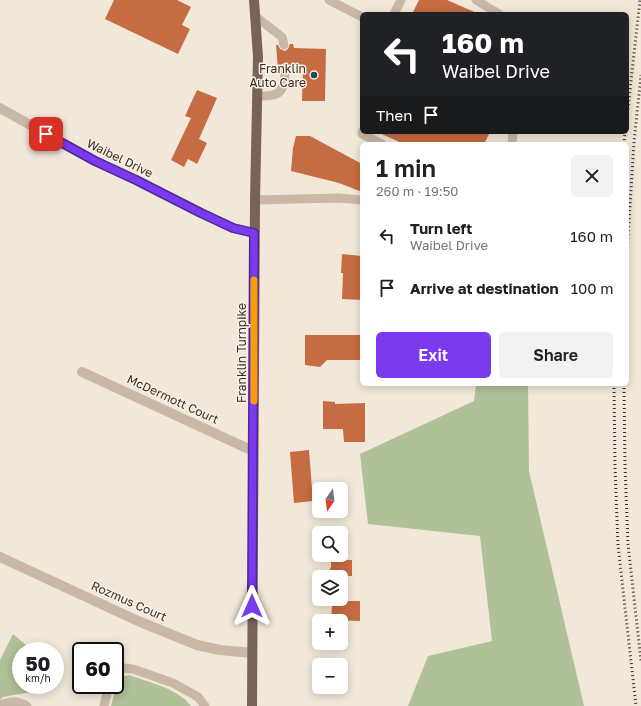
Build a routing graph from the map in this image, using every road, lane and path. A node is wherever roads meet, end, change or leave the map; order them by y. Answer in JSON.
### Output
{"nodes":[{"id":1,"x":254,"y":0,"type":"edge"},
{"id":2,"x":329,"y":0,"type":"edge"},
{"id":3,"x":400,"y":0,"type":"edge"},
{"id":4,"x":476,"y":0,"type":"edge"},
{"id":5,"x":395,"y":12,"type":"edge"},
{"id":6,"x":497,"y":12,"type":"edge"},
{"id":7,"x":255,"y":16,"type":"junction"},
{"id":8,"x":360,"y":16,"type":"edge"},
{"id":9,"x":284,"y":44,"type":"dead end"},
{"id":10,"x":285,"y":69,"type":"dead end"},
{"id":11,"x":257,"y":96,"type":"junction"},
{"id":12,"x":0,"y":108,"type":"edge"},
{"id":13,"x":362,"y":134,"type":"edge"},
{"id":14,"x":378,"y":142,"type":"edge"},
{"id":15,"x":255,"y":200,"type":"junction"},
{"id":16,"x":360,"y":200,"type":"edge"},
{"id":17,"x":254,"y":233,"type":"junction"},
{"id":18,"x":82,"y":372,"type":"dead end"},
{"id":19,"x":253,"y":451,"type":"junction"},
{"id":20,"x":0,"y":557,"type":"edge"},
{"id":21,"x":252,"y":653,"type":"junction"},
{"id":22,"x":124,"y":668,"type":"edge"},
{"id":23,"x":107,"y":694,"type":"edge"},
{"id":24,"x":0,"y":705,"type":"edge"},
{"id":25,"x":26,"y":706,"type":"edge"},
{"id":26,"x":104,"y":706,"type":"edge"},
{"id":27,"x":205,"y":706,"type":"edge"},
{"id":28,"x":252,"y":706,"type":"edge"}],
"edges":[{"from":1,"to":7,"type":"main road","name":"Franklin Turnpike"},
{"from":2,"to":8,"type":"lane"},
{"from":3,"to":5,"type":"lane"},
{"from":4,"to":6,"type":"lane"},
{"from":7,"to":9,"type":"lane"},
{"from":7,"to":11,"type":"main road","name":"Franklin Turnpike"},
{"from":10,"to":11,"type":"lane"},
{"from":11,"to":15,"type":"main road","name":"Franklin Turnpike"},
{"from":12,"to":17,"type":"street","name":"Waibel Drive"},
{"from":13,"to":14,"type":"lane"},
{"from":15,"to":16,"type":"lane"},
{"from":15,"to":17,"type":"main road","name":"Franklin Turnpike"},
{"from":17,"to":19,"type":"main road","name":"Franklin Turnpike"},
{"from":18,"to":19,"type":"street","name":"McDermott Court"},
{"from":19,"to":21,"type":"main road","name":"Franklin Turnpike"},
{"from":20,"to":21,"type":"street","name":"Rozmus Court"},
{"from":21,"to":28,"type":"main road","name":"Franklin Turnpike"},
{"from":22,"to":27,"type":"lane"},
{"from":23,"to":26,"type":"lane"},
{"from":24,"to":25,"type":"lane"}]}
